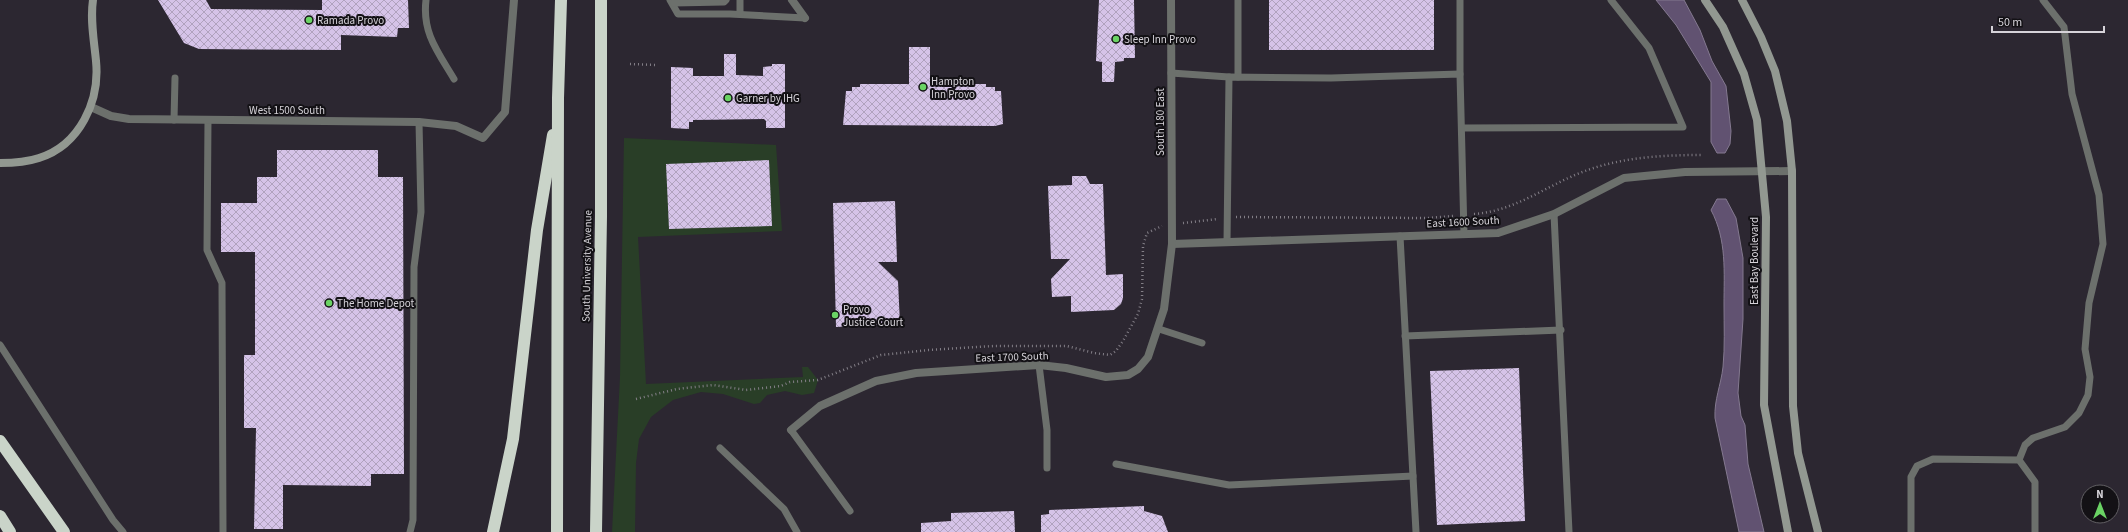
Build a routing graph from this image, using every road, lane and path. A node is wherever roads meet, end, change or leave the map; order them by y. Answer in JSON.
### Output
{"nodes":[{"id":1,"x":93,"y":0,"type":"edge"},
{"id":2,"x":426,"y":0,"type":"edge"},
{"id":3,"x":514,"y":0,"type":"edge"},
{"id":4,"x":561,"y":0,"type":"edge"},
{"id":5,"x":601,"y":0,"type":"edge"},
{"id":6,"x":726,"y":0,"type":"edge"},
{"id":7,"x":740,"y":0,"type":"edge"},
{"id":8,"x":792,"y":0,"type":"edge"},
{"id":9,"x":1171,"y":0,"type":"edge"},
{"id":10,"x":1238,"y":0,"type":"edge"},
{"id":11,"x":1460,"y":0,"type":"edge"},
{"id":12,"x":1611,"y":0,"type":"edge"},
{"id":13,"x":1705,"y":0,"type":"edge"},
{"id":14,"x":1742,"y":0,"type":"edge"},
{"id":15,"x":2043,"y":0,"type":"edge"},
{"id":16,"x":672,"y":2,"type":"edge"},
{"id":17,"x":740,"y":14,"type":"junction"},
{"id":18,"x":805,"y":18,"type":"joint"},
{"id":19,"x":630,"y":64,"type":"dead end"},
{"id":20,"x":656,"y":65,"type":"dead end"},
{"id":21,"x":1171,"y":73,"type":"junction"},
{"id":22,"x":1460,"y":74,"type":"junction"},
{"id":23,"x":1229,"y":77,"type":"junction"},
{"id":24,"x":1238,"y":77,"type":"junction"},
{"id":25,"x":175,"y":78,"type":"dead end"},
{"id":26,"x":454,"y":79,"type":"dead end"},
{"id":27,"x":558,"y":98,"type":"junction"},
{"id":28,"x":91,"y":107,"type":"junction"},
{"id":29,"x":174,"y":120,"type":"junction"},
{"id":30,"x":208,"y":120,"type":"junction"},
{"id":31,"x":419,"y":122,"type":"junction"},
{"id":32,"x":1462,"y":128,"type":"junction"},
{"id":33,"x":0,"y":163,"type":"edge"},
{"id":34,"x":1761,"y":172,"type":"junction"},
{"id":35,"x":1792,"y":172,"type":"junction"},
{"id":36,"x":1554,"y":214,"type":"junction"},
{"id":37,"x":1464,"y":234,"type":"junction"},
{"id":38,"x":1400,"y":236,"type":"junction"},
{"id":39,"x":1227,"y":242,"type":"junction"},
{"id":40,"x":1172,"y":244,"type":"junction"},
{"id":41,"x":1159,"y":329,"type":"junction"},
{"id":42,"x":1561,"y":330,"type":"junction"},
{"id":43,"x":1405,"y":336,"type":"junction"},
{"id":44,"x":1202,"y":343,"type":"dead end"},
{"id":45,"x":0,"y":345,"type":"edge"},
{"id":46,"x":1038,"y":365,"type":"junction"},
{"id":47,"x":791,"y":430,"type":"joint"},
{"id":48,"x":0,"y":441,"type":"edge"},
{"id":49,"x":720,"y":448,"type":"dead end"},
{"id":50,"x":2019,"y":460,"type":"junction"},
{"id":51,"x":1116,"y":464,"type":"dead end"},
{"id":52,"x":1046,"y":468,"type":"dead end"},
{"id":53,"x":1413,"y":476,"type":"junction"},
{"id":54,"x":850,"y":512,"type":"dead end"},
{"id":55,"x":0,"y":516,"type":"edge"},
{"id":56,"x":10,"y":532,"type":"edge"},
{"id":57,"x":64,"y":532,"type":"edge"},
{"id":58,"x":123,"y":532,"type":"edge"},
{"id":59,"x":223,"y":532,"type":"edge"},
{"id":60,"x":410,"y":532,"type":"edge"},
{"id":61,"x":493,"y":532,"type":"edge"},
{"id":62,"x":557,"y":532,"type":"edge"},
{"id":63,"x":596,"y":532,"type":"edge"},
{"id":64,"x":797,"y":532,"type":"edge"},
{"id":65,"x":1416,"y":532,"type":"edge"},
{"id":66,"x":1569,"y":532,"type":"edge"},
{"id":67,"x":1788,"y":532,"type":"edge"},
{"id":68,"x":1818,"y":532,"type":"edge"},
{"id":69,"x":1911,"y":532,"type":"edge"},
{"id":70,"x":2035,"y":532,"type":"edge"}],
"edges":[{"from":1,"to":28,"type":"street"},
{"from":2,"to":26,"type":"lane"},
{"from":3,"to":31,"type":"street","name":"West 1500 South"},
{"from":4,"to":27,"type":"highway"},
{"from":5,"to":63,"type":"highway","name":"South University Avenue"},
{"from":6,"to":16,"type":"lane"},
{"from":7,"to":17,"type":"lane"},
{"from":8,"to":18,"type":"street"},
{"from":9,"to":21,"type":"street","name":"South 180 East"},
{"from":10,"to":24,"type":"lane"},
{"from":11,"to":22,"type":"lane"},
{"from":12,"to":32,"type":"lane"},
{"from":13,"to":34,"type":"street","name":"East Bay Boulevard"},
{"from":14,"to":35,"type":"street"},
{"from":15,"to":50,"type":"lane"},
{"from":16,"to":17,"type":"lane"},
{"from":17,"to":18,"type":"lane"},
{"from":19,"to":20,"type":"path"},
{"from":21,"to":23,"type":"lane"},
{"from":21,"to":40,"type":"street","name":"South 180 East"},
{"from":22,"to":24,"type":"lane"},
{"from":22,"to":32,"type":"lane"},
{"from":23,"to":24,"type":"lane"},
{"from":23,"to":39,"type":"lane"},
{"from":25,"to":29,"type":"lane"},
{"from":27,"to":61,"type":"highway"},
{"from":27,"to":62,"type":"highway"},
{"from":28,"to":29,"type":"street","name":"West 1500 South"},
{"from":28,"to":33,"type":"street"},
{"from":29,"to":30,"type":"street","name":"West 1500 South"},
{"from":30,"to":31,"type":"street","name":"West 1500 South"},
{"from":30,"to":59,"type":"lane"},
{"from":31,"to":60,"type":"lane"},
{"from":32,"to":37,"type":"lane"},
{"from":34,"to":35,"type":"street","name":"East 1600 South"},
{"from":34,"to":36,"type":"street","name":"East 1600 South"},
{"from":34,"to":67,"type":"street","name":"East Bay Boulevard"},
{"from":35,"to":68,"type":"street"},
{"from":36,"to":37,"type":"street","name":"East 1600 South"},
{"from":36,"to":42,"type":"lane"},
{"from":37,"to":38,"type":"street","name":"East 1600 South"},
{"from":38,"to":39,"type":"street","name":"East 1600 South"},
{"from":38,"to":43,"type":"lane"},
{"from":39,"to":40,"type":"street","name":"East 1600 South"},
{"from":40,"to":41,"type":"street","name":"East 1700 South"},
{"from":41,"to":44,"type":"lane"},
{"from":41,"to":46,"type":"street","name":"East 1700 South"},
{"from":42,"to":43,"type":"lane"},
{"from":42,"to":66,"type":"lane"},
{"from":43,"to":53,"type":"lane"},
{"from":45,"to":58,"type":"lane"},
{"from":46,"to":47,"type":"street","name":"East 1700 South"},
{"from":46,"to":52,"type":"lane"},
{"from":47,"to":54,"type":"lane"},
{"from":48,"to":57,"type":"highway"},
{"from":49,"to":64,"type":"lane"},
{"from":50,"to":69,"type":"lane"},
{"from":50,"to":70,"type":"lane"},
{"from":51,"to":53,"type":"lane"},
{"from":53,"to":65,"type":"lane"},
{"from":55,"to":56,"type":"highway"}]}
